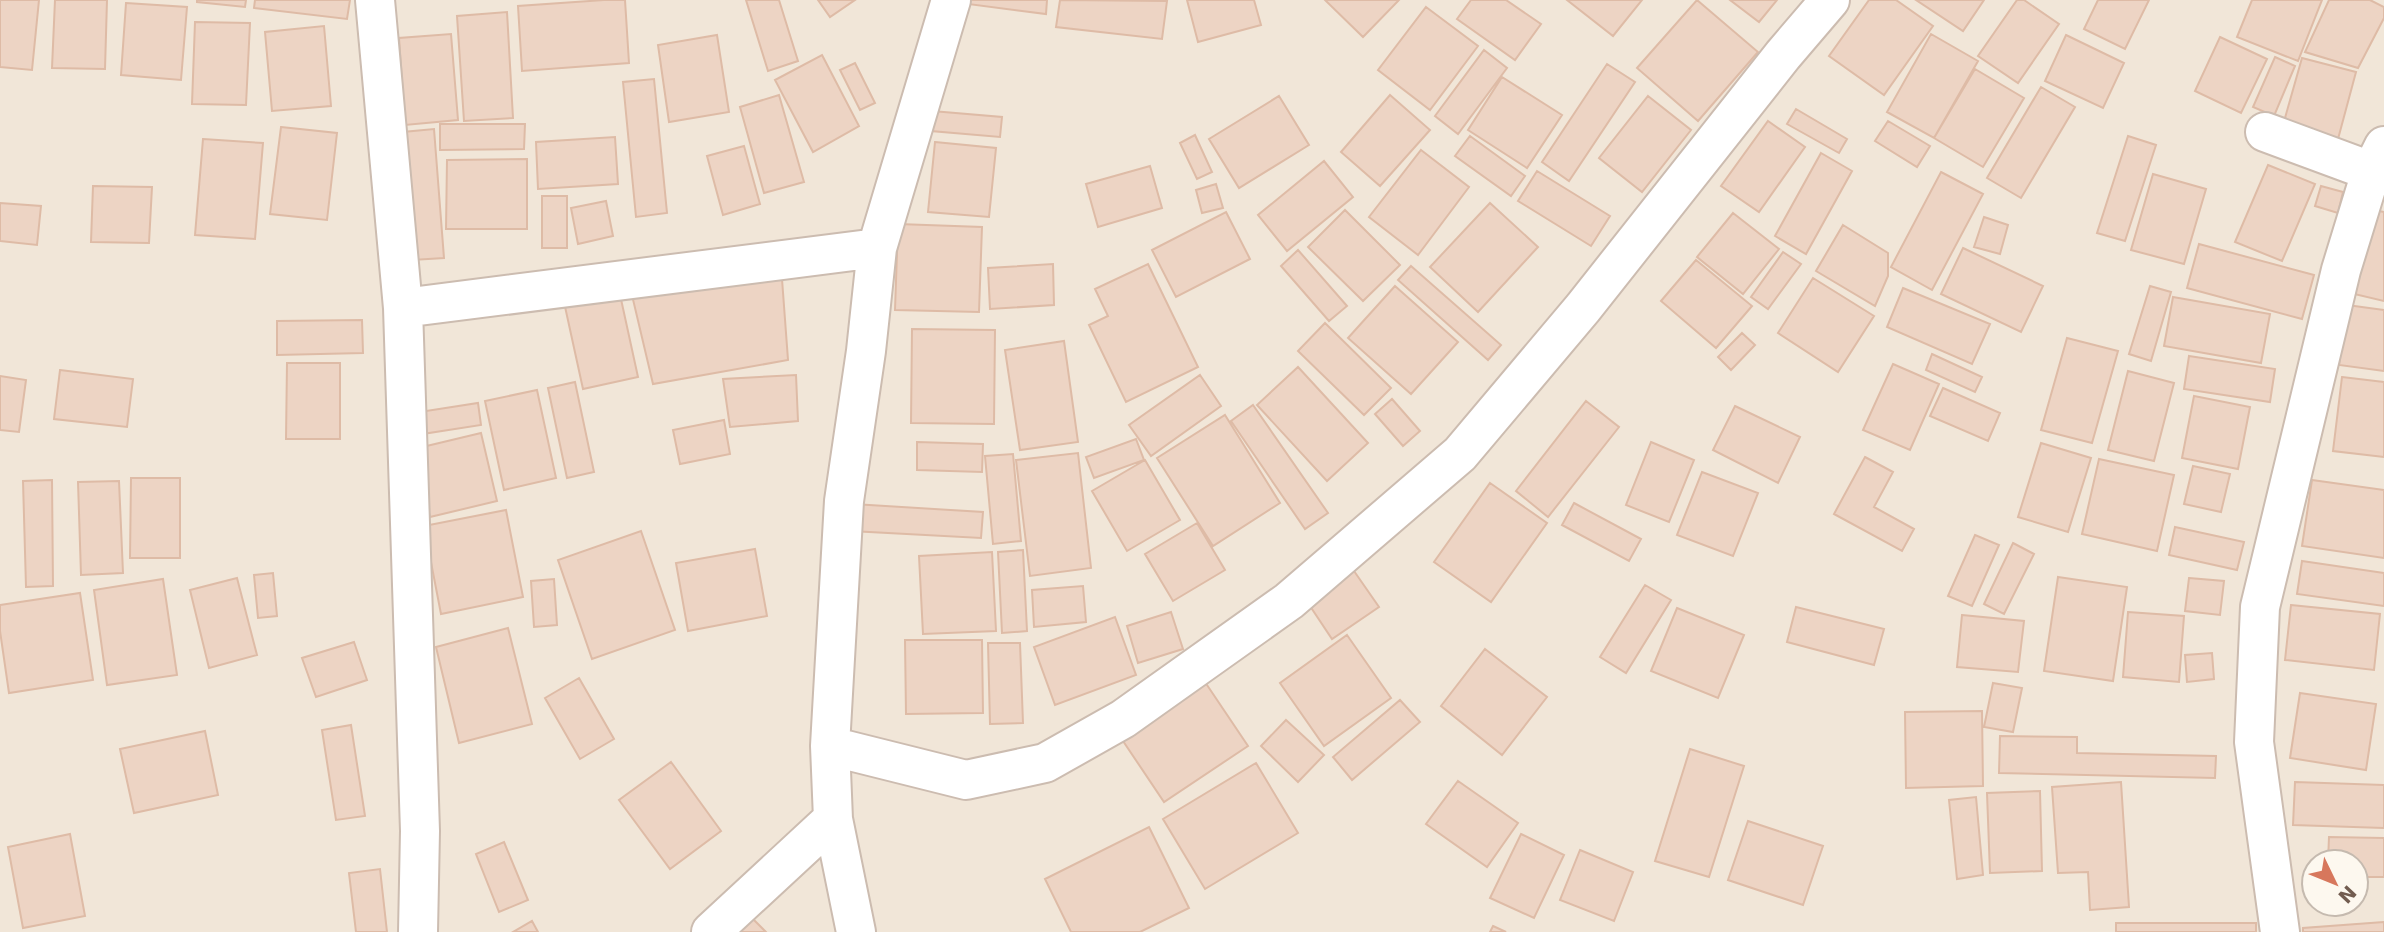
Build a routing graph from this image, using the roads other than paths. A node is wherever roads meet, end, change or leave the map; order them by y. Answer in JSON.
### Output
{"nodes":[{"id":1,"x":375,"y":0,"type":"edge"},
{"id":2,"x":951,"y":0,"type":"edge"},
{"id":3,"x":1830,"y":0,"type":"edge"},
{"id":4,"x":2265,"y":132,"type":"dead end"},
{"id":5,"x":2380,"y":165,"type":"edge"},
{"id":6,"x":877,"y":248,"type":"junction"},
{"id":7,"x":403,"y":308,"type":"junction"},
{"id":8,"x":830,"y":746,"type":"junction"},
{"id":9,"x":833,"y":819,"type":"junction"},
{"id":10,"x":418,"y":932,"type":"edge"},
{"id":11,"x":711,"y":932,"type":"edge"},
{"id":12,"x":856,"y":932,"type":"edge"},
{"id":13,"x":2280,"y":932,"type":"edge"}],
"edges":[{"from":1,"to":7,"type":"street"},
{"from":2,"to":6,"type":"street"},
{"from":3,"to":8,"type":"street"},
{"from":4,"to":5,"type":"street"},
{"from":5,"to":13,"type":"street"},
{"from":6,"to":7,"type":"street"},
{"from":6,"to":8,"type":"street"},
{"from":7,"to":10,"type":"street"},
{"from":8,"to":9,"type":"street"},
{"from":9,"to":11,"type":"street"},
{"from":9,"to":12,"type":"street"}]}
